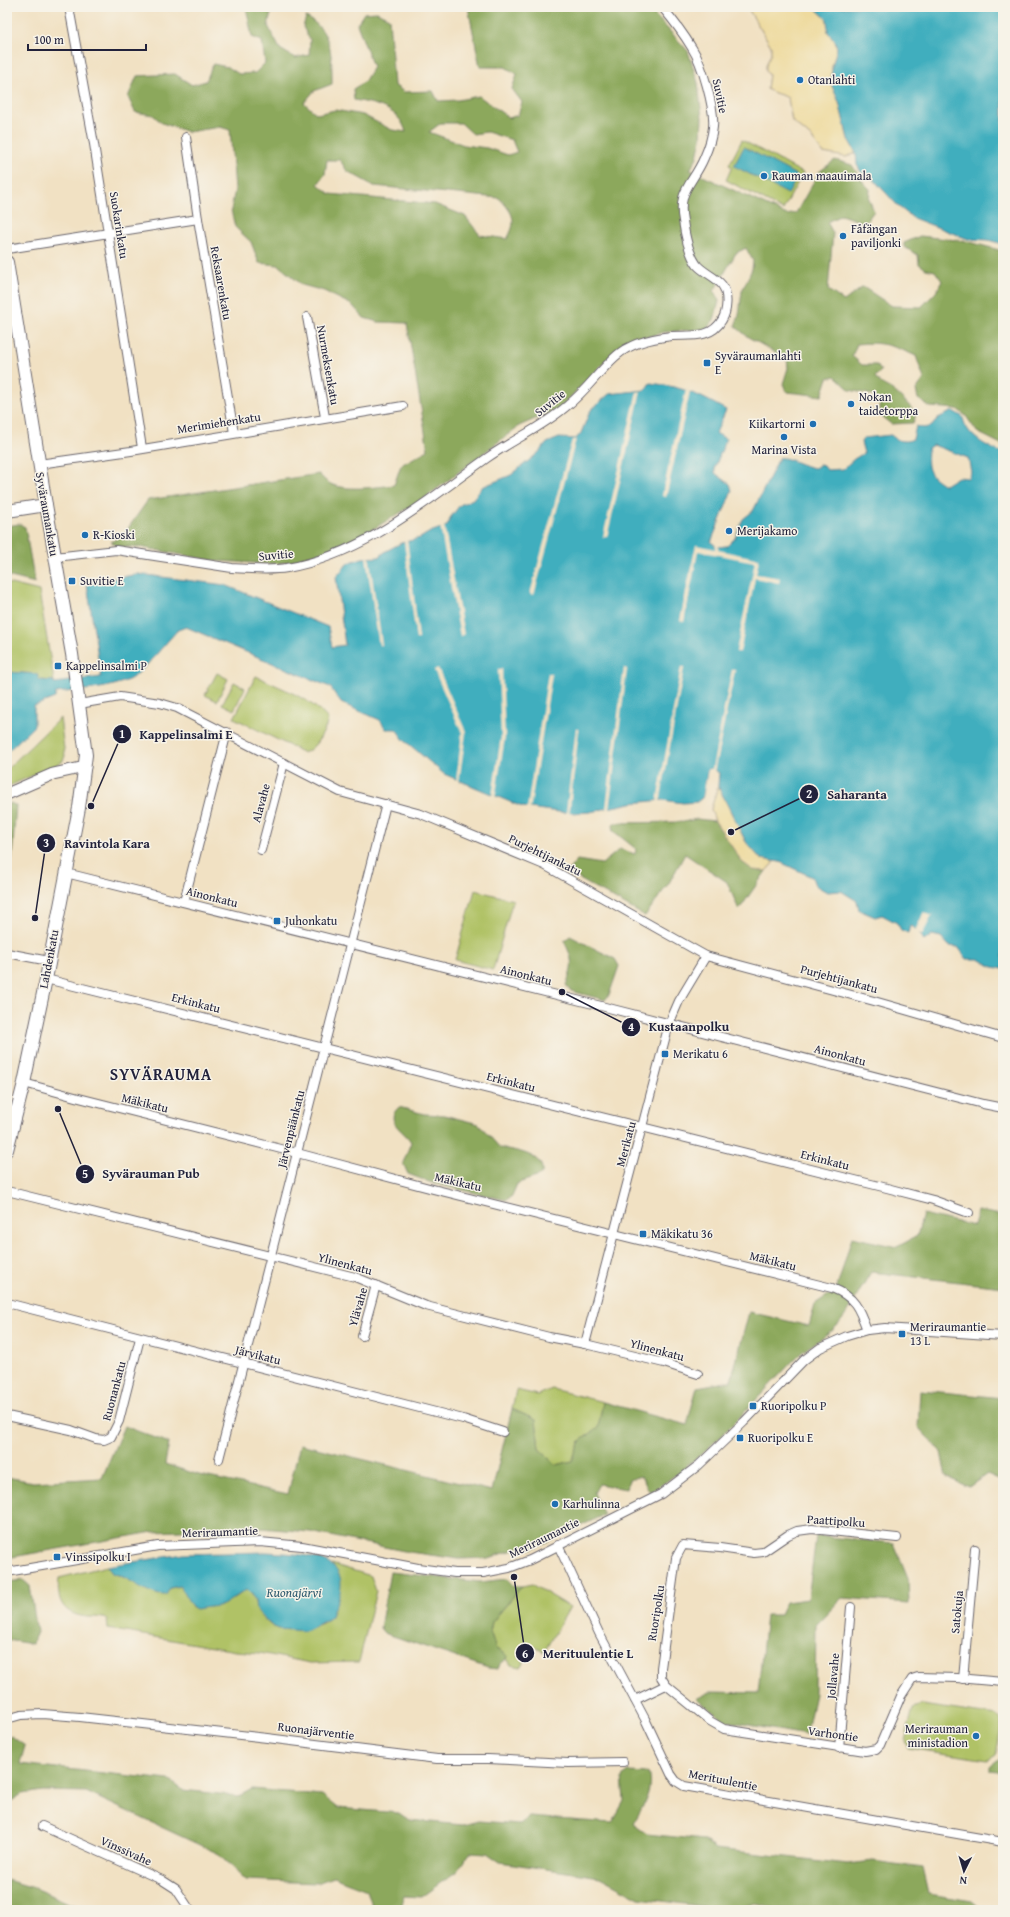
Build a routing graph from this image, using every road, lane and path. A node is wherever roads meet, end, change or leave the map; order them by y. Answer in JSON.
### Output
{"nodes":[{"id":1,"x":69,"y":7,"type":"edge"},
{"id":2,"x":662,"y":7,"type":"edge"},
{"id":3,"x":186,"y":137,"type":"dead end"},
{"id":4,"x":198,"y":219,"type":"junction"},
{"id":5,"x":108,"y":233,"type":"junction"},
{"id":6,"x":7,"y":249,"type":"edge"},
{"id":7,"x":7,"y":262,"type":"edge"},
{"id":8,"x":307,"y":317,"type":"dead end"},
{"id":9,"x":403,"y":406,"type":"dead end"},
{"id":10,"x":325,"y":417,"type":"junction"},
{"id":11,"x":234,"y":433,"type":"junction"},
{"id":12,"x":142,"y":448,"type":"junction"},
{"id":13,"x":39,"y":464,"type":"junction"},
{"id":14,"x":46,"y":505,"type":"junction"},
{"id":15,"x":7,"y":511,"type":"edge"},
{"id":16,"x":55,"y":557,"type":"junction"},
{"id":17,"x":78,"y":700,"type":"junction"},
{"id":18,"x":227,"y":732,"type":"junction"},
{"id":19,"x":284,"y":763,"type":"junction"},
{"id":20,"x":85,"y":767,"type":"junction"},
{"id":21,"x":7,"y":794,"type":"edge"},
{"id":22,"x":386,"y":804,"type":"junction"},
{"id":23,"x":261,"y":850,"type":"dead end"},
{"id":24,"x":66,"y":873,"type":"junction"},
{"id":25,"x":184,"y":902,"type":"junction"},
{"id":26,"x":349,"y":943,"type":"junction"},
{"id":27,"x":7,"y":953,"type":"edge"},
{"id":28,"x":706,"y":956,"type":"junction"},
{"id":29,"x":49,"y":961,"type":"junction"},
{"id":30,"x":46,"y":979,"type":"junction"},
{"id":31,"x":669,"y":1024,"type":"junction"},
{"id":32,"x":1003,"y":1038,"type":"edge"},
{"id":33,"x":324,"y":1047,"type":"junction"},
{"id":34,"x":24,"y":1083,"type":"junction"},
{"id":35,"x":1003,"y":1108,"type":"edge"},
{"id":36,"x":12,"y":1110,"type":"edge"},
{"id":37,"x":642,"y":1128,"type":"junction"},
{"id":38,"x":7,"y":1150,"type":"edge"},
{"id":39,"x":297,"y":1153,"type":"junction"},
{"id":40,"x":7,"y":1191,"type":"edge"},
{"id":41,"x":969,"y":1213,"type":"dead end"},
{"id":42,"x":614,"y":1233,"type":"junction"},
{"id":43,"x":271,"y":1257,"type":"junction"},
{"id":44,"x":376,"y":1285,"type":"junction"},
{"id":45,"x":7,"y":1303,"type":"edge"},
{"id":46,"x":867,"y":1330,"type":"junction"},
{"id":47,"x":362,"y":1336,"type":"dead end"},
{"id":48,"x":1003,"y":1336,"type":"edge"},
{"id":49,"x":140,"y":1338,"type":"junction"},
{"id":50,"x":585,"y":1344,"type":"junction"},
{"id":51,"x":244,"y":1364,"type":"junction"},
{"id":52,"x":698,"y":1374,"type":"dead end"},
{"id":53,"x":7,"y":1416,"type":"edge"},
{"id":54,"x":503,"y":1432,"type":"dead end"},
{"id":55,"x":219,"y":1459,"type":"dead end"},
{"id":56,"x":897,"y":1538,"type":"dead end"},
{"id":57,"x":558,"y":1544,"type":"junction"},
{"id":58,"x":683,"y":1545,"type":"joint"},
{"id":59,"x":975,"y":1548,"type":"dead end"},
{"id":60,"x":7,"y":1572,"type":"edge"},
{"id":61,"x":851,"y":1607,"type":"dead end"},
{"id":62,"x":963,"y":1679,"type":"junction"},
{"id":63,"x":1003,"y":1682,"type":"edge"},
{"id":64,"x":666,"y":1685,"type":"junction"},
{"id":65,"x":635,"y":1700,"type":"junction"},
{"id":66,"x":7,"y":1719,"type":"edge"},
{"id":67,"x":838,"y":1748,"type":"junction"},
{"id":68,"x":623,"y":1762,"type":"dead end"},
{"id":69,"x":42,"y":1826,"type":"dead end"},
{"id":70,"x":1003,"y":1842,"type":"edge"},
{"id":71,"x":190,"y":1910,"type":"edge"},
{"id":72,"x":508,"y":1910,"type":"edge"},
{"id":73,"x":516,"y":1910,"type":"edge"}],
"edges":[{"from":1,"to":5,"type":"street","name":"Suokarinkatu"},
{"from":2,"to":16,"type":"street","name":"Suvitie"},
{"from":3,"to":4,"type":"street","name":"Reksaarenkatu"},
{"from":4,"to":5,"type":"street"},
{"from":4,"to":11,"type":"street","name":"Reksaarenkatu"},
{"from":5,"to":6,"type":"street"},
{"from":5,"to":12,"type":"street","name":"Suokarinkatu"},
{"from":7,"to":13,"type":"main road","name":"Syväraumankatu"},
{"from":8,"to":10,"type":"street","name":"Nurmeksenkatu"},
{"from":9,"to":10,"type":"street","name":"Merimiehenkatu"},
{"from":10,"to":11,"type":"street","name":"Merimiehenkatu"},
{"from":11,"to":12,"type":"street","name":"Merimiehenkatu"},
{"from":12,"to":13,"type":"street","name":"Merimiehenkatu"},
{"from":13,"to":14,"type":"main road","name":"Syväraumankatu"},
{"from":14,"to":15,"type":"main road"},
{"from":14,"to":16,"type":"main road","name":"Syväraumankatu"},
{"from":16,"to":17,"type":"main road","name":"Syväraumankatu"},
{"from":17,"to":18,"type":"street","name":"Purjehtijankatu"},
{"from":17,"to":20,"type":"main road","name":"Syväraumankatu"},
{"from":18,"to":19,"type":"street","name":"Purjehtijankatu"},
{"from":18,"to":25,"type":"street"},
{"from":19,"to":22,"type":"street","name":"Purjehtijankatu"},
{"from":19,"to":23,"type":"street","name":"Alavahe"},
{"from":20,"to":21,"type":"street"},
{"from":20,"to":24,"type":"main road","name":"Lahdenkatu"},
{"from":22,"to":26,"type":"street","name":"Järvenpäänkatu"},
{"from":22,"to":28,"type":"street","name":"Purjehtijankatu"},
{"from":24,"to":25,"type":"street","name":"Ainonkatu"},
{"from":24,"to":29,"type":"main road","name":"Lahdenkatu"},
{"from":25,"to":26,"type":"street","name":"Ainonkatu"},
{"from":26,"to":31,"type":"street","name":"Ainonkatu"},
{"from":26,"to":33,"type":"street","name":"Järvenpäänkatu"},
{"from":27,"to":29,"type":"street"},
{"from":28,"to":31,"type":"street","name":"Merikatu"},
{"from":28,"to":32,"type":"street","name":"Purjehtijankatu"},
{"from":29,"to":30,"type":"main road","name":"Lahdenkatu"},
{"from":30,"to":33,"type":"street","name":"Erkinkatu"},
{"from":30,"to":34,"type":"main road","name":"Lahdenkatu"},
{"from":31,"to":35,"type":"street","name":"Ainonkatu"},
{"from":31,"to":37,"type":"street","name":"Merikatu"},
{"from":33,"to":37,"type":"street","name":"Erkinkatu"},
{"from":33,"to":39,"type":"street","name":"Järvenpäänkatu"},
{"from":34,"to":36,"type":"main road","name":"Lahdenkatu"},
{"from":34,"to":39,"type":"street","name":"Mäkikatu"},
{"from":36,"to":38,"type":"main road","name":"Lahdenkatu"},
{"from":37,"to":41,"type":"street","name":"Erkinkatu"},
{"from":37,"to":42,"type":"street","name":"Merikatu"},
{"from":39,"to":42,"type":"street","name":"Mäkikatu"},
{"from":39,"to":43,"type":"street","name":"Järvenpäänkatu"},
{"from":40,"to":43,"type":"street","name":"Ylinenkatu"},
{"from":42,"to":46,"type":"street","name":"Mäkikatu"},
{"from":42,"to":50,"type":"street","name":"Merikatu"},
{"from":43,"to":44,"type":"street","name":"Ylinenkatu"},
{"from":43,"to":51,"type":"street","name":"Järvenpäänkatu"},
{"from":44,"to":47,"type":"street","name":"Ylävahe"},
{"from":44,"to":50,"type":"street","name":"Ylinenkatu"},
{"from":45,"to":49,"type":"street","name":"Järvikatu"},
{"from":46,"to":48,"type":"street","name":"Meriraumantie"},
{"from":46,"to":57,"type":"street","name":"Meriraumantie"},
{"from":49,"to":51,"type":"street","name":"Järvikatu"},
{"from":49,"to":53,"type":"street","name":"Ruonankatu"},
{"from":50,"to":52,"type":"street","name":"Ylinenkatu"},
{"from":51,"to":54,"type":"street","name":"Järvikatu"},
{"from":51,"to":55,"type":"street","name":"Järvenpäänkatu"},
{"from":56,"to":58,"type":"street","name":"Paattipolku"},
{"from":57,"to":60,"type":"street","name":"Meriraumantie"},
{"from":57,"to":65,"type":"street","name":"Merituulentie"},
{"from":58,"to":64,"type":"street","name":"Ruoripolku"},
{"from":59,"to":62,"type":"street","name":"Satokuja"},
{"from":61,"to":67,"type":"street","name":"Jollavahe"},
{"from":62,"to":63,"type":"street","name":"Varhontie"},
{"from":62,"to":67,"type":"street","name":"Varhontie"},
{"from":64,"to":65,"type":"street"},
{"from":64,"to":67,"type":"street","name":"Varhontie"},
{"from":65,"to":70,"type":"street","name":"Merituulentie"},
{"from":66,"to":68,"type":"street","name":"Ruonajärventie"},
{"from":69,"to":71,"type":"street","name":"Vinssivahe"},
{"from":72,"to":73,"type":"street"}]}
